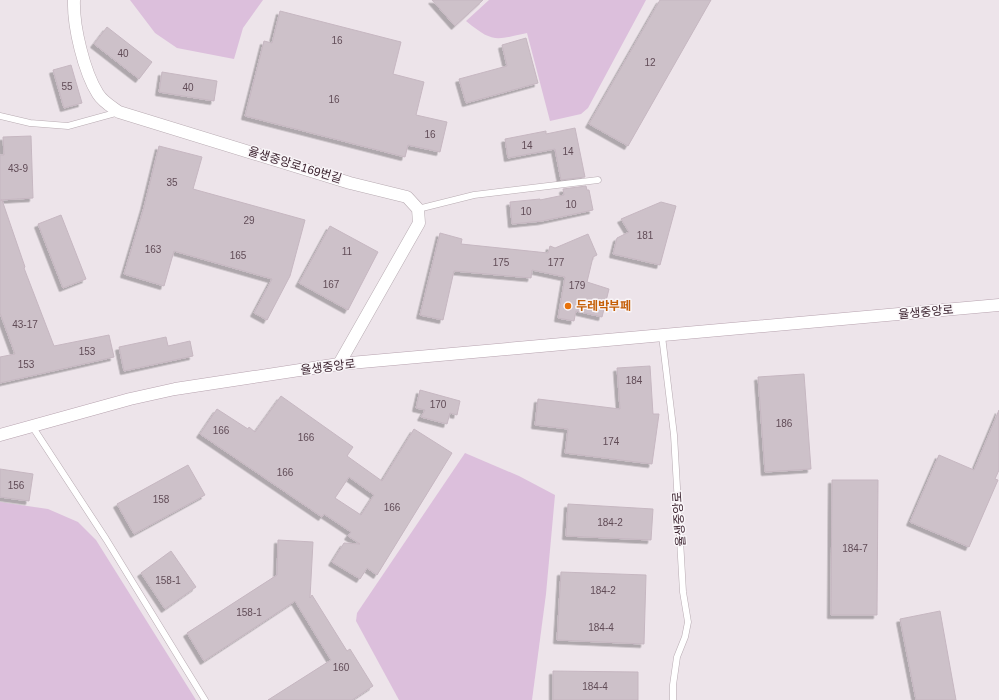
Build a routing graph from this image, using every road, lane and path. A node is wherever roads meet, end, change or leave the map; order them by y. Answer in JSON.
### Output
{"nodes":[{"id":1,"x":74,"y":0,"type":"edge"},
{"id":2,"x":119,"y":112,"type":"junction"},
{"id":3,"x":0,"y":116,"type":"edge"},
{"id":4,"x":598,"y":180,"type":"dead end"},
{"id":5,"x":418,"y":209,"type":"junction"},
{"id":6,"x":999,"y":305,"type":"edge"},
{"id":7,"x":662,"y":336,"type":"junction"},
{"id":8,"x":339,"y":364,"type":"junction"},
{"id":9,"x":32,"y":426,"type":"junction"},
{"id":10,"x":0,"y":435,"type":"edge"},
{"id":11,"x":205,"y":700,"type":"edge"},
{"id":12,"x":673,"y":700,"type":"edge"}],
"edges":[{"from":1,"to":2,"type":"street","name":"율생중앙로169번길"},
{"from":2,"to":3,"type":"lane"},
{"from":2,"to":5,"type":"street","name":"율생중앙로169번길"},
{"from":4,"to":5,"type":"lane"},
{"from":5,"to":8,"type":"street"},
{"from":6,"to":7,"type":"street","name":"율생중앙로"},
{"from":7,"to":8,"type":"street","name":"율생중앙로"},
{"from":7,"to":12,"type":"lane","name":"율생중앙로"},
{"from":8,"to":9,"type":"street","name":"율생중앙로"},
{"from":9,"to":10,"type":"street","name":"율생중앙로"},
{"from":9,"to":11,"type":"lane"}]}
